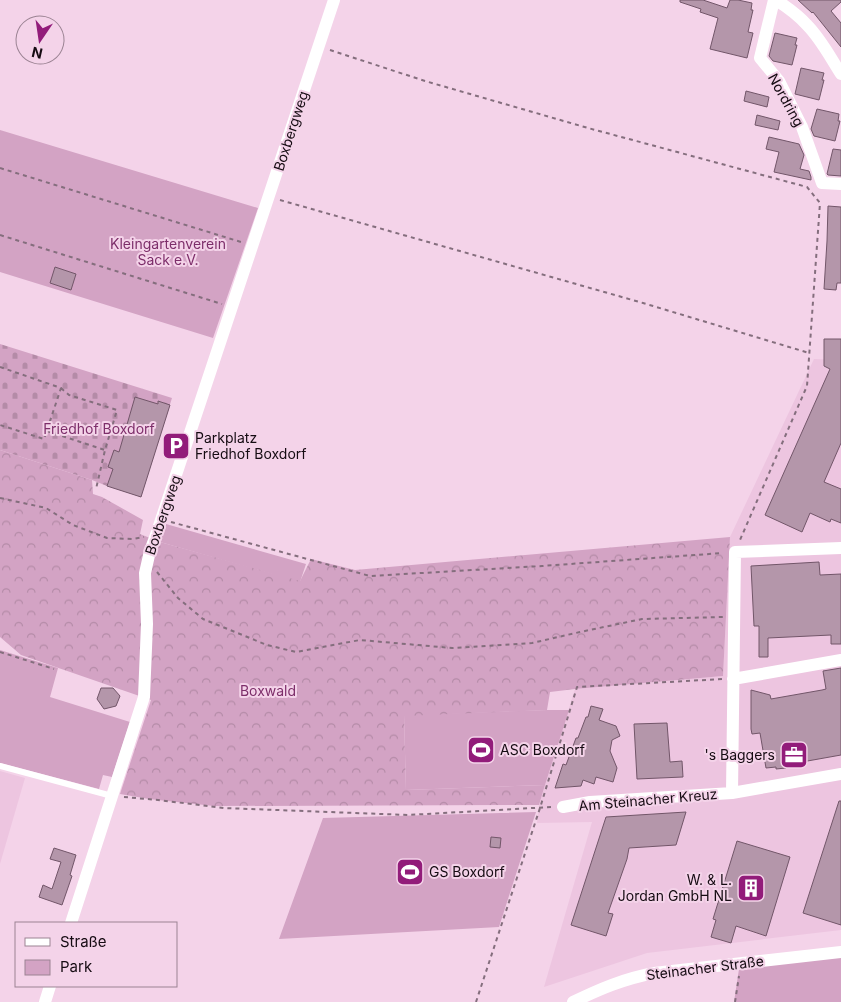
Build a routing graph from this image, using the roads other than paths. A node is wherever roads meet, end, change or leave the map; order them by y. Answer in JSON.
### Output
{"nodes":[{"id":1,"x":334,"y":0,"type":"edge"},
{"id":2,"x":775,"y":0,"type":"edge"},
{"id":3,"x":841,"y":74,"type":"edge"},
{"id":4,"x":841,"y":184,"type":"edge"},
{"id":5,"x":841,"y":548,"type":"edge"},
{"id":6,"x":841,"y":660,"type":"edge"},
{"id":7,"x":733,"y":679,"type":"junction"},
{"id":8,"x":0,"y":766,"type":"edge"},
{"id":9,"x":841,"y":774,"type":"edge"},
{"id":10,"x":732,"y":793,"type":"junction"},
{"id":11,"x":112,"y":796,"type":"junction"},
{"id":12,"x":563,"y":807,"type":"dead end"},
{"id":13,"x":71,"y":922,"type":"edge"},
{"id":14,"x":841,"y":952,"type":"edge"},
{"id":15,"x":50,"y":987,"type":"edge"},
{"id":16,"x":45,"y":1002,"type":"edge"},
{"id":17,"x":573,"y":1002,"type":"edge"}],
"edges":[{"from":1,"to":11,"type":"street","name":"Boxbergweg"},
{"from":2,"to":3,"type":"street","name":"Nordring"},
{"from":2,"to":4,"type":"street","name":"Nordring"},
{"from":5,"to":7,"type":"street","name":"Am Steinacher Kreuz"},
{"from":6,"to":7,"type":"street"},
{"from":7,"to":10,"type":"street","name":"Am Steinacher Kreuz"},
{"from":8,"to":11,"type":"lane"},
{"from":9,"to":10,"type":"street","name":"Am Steinacher Kreuz"},
{"from":10,"to":12,"type":"street","name":"Am Steinacher Kreuz"},
{"from":11,"to":13,"type":"street","name":"Boxbergweg"},
{"from":14,"to":17,"type":"street","name":"Steinacher Straße"},
{"from":15,"to":16,"type":"street"}]}
